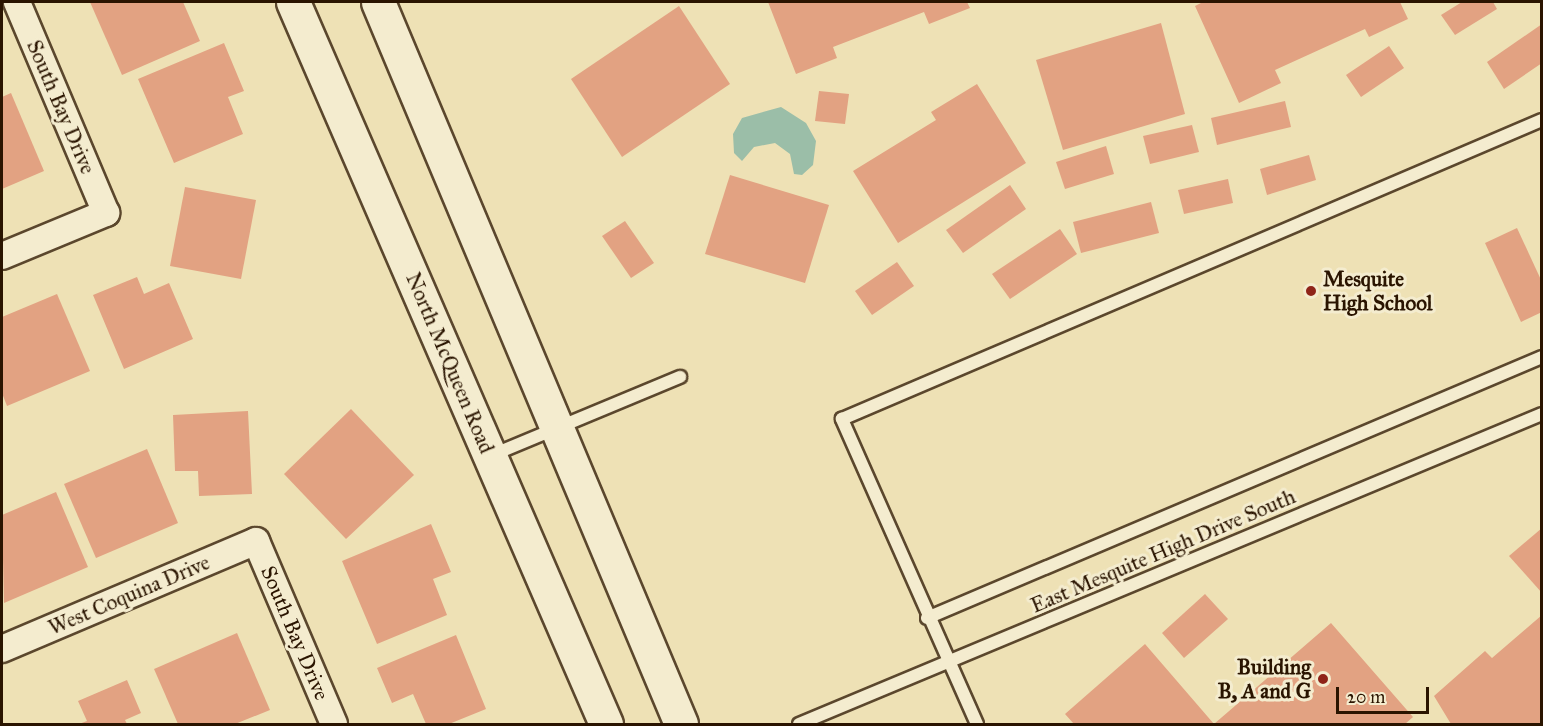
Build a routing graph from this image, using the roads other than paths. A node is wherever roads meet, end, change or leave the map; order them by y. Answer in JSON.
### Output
{"nodes":[{"id":1,"x":17,"y":2,"type":"edge"},
{"id":2,"x":293,"y":2,"type":"edge"},
{"id":3,"x":378,"y":2,"type":"edge"},
{"id":4,"x":1542,"y":120,"type":"edge"},
{"id":5,"x":2,"y":256,"type":"edge"},
{"id":6,"x":1542,"y":357,"type":"edge"},
{"id":7,"x":680,"y":377,"type":"dead end"},
{"id":8,"x":1542,"y":414,"type":"edge"},
{"id":9,"x":559,"y":427,"type":"junction"},
{"id":10,"x":490,"y":456,"type":"junction"},
{"id":11,"x":256,"y":541,"type":"joint"},
{"id":12,"x":927,"y":618,"type":"junction"},
{"id":13,"x":2,"y":649,"type":"edge"},
{"id":14,"x":947,"y":663,"type":"junction"},
{"id":15,"x":333,"y":724,"type":"edge"},
{"id":16,"x":606,"y":724,"type":"edge"},
{"id":17,"x":681,"y":724,"type":"edge"},
{"id":18,"x":799,"y":724,"type":"edge"},
{"id":19,"x":977,"y":724,"type":"edge"}],
"edges":[{"from":1,"to":5,"type":"street","name":"South Bay Drive"},
{"from":2,"to":10,"type":"main road","name":"North McQueen Road"},
{"from":3,"to":9,"type":"main road"},
{"from":4,"to":12,"type":"lane"},
{"from":6,"to":12,"type":"lane"},
{"from":7,"to":9,"type":"lane"},
{"from":8,"to":14,"type":"lane","name":"East Mesquite High Drive South"},
{"from":9,"to":10,"type":"lane"},
{"from":9,"to":17,"type":"main road"},
{"from":10,"to":16,"type":"main road","name":"North McQueen Road"},
{"from":11,"to":13,"type":"street","name":"West Coquina Drive"},
{"from":11,"to":15,"type":"street","name":"South Bay Drive"},
{"from":12,"to":14,"type":"lane"},
{"from":14,"to":18,"type":"lane","name":"East Mesquite High Drive South"},
{"from":14,"to":19,"type":"lane"}]}
